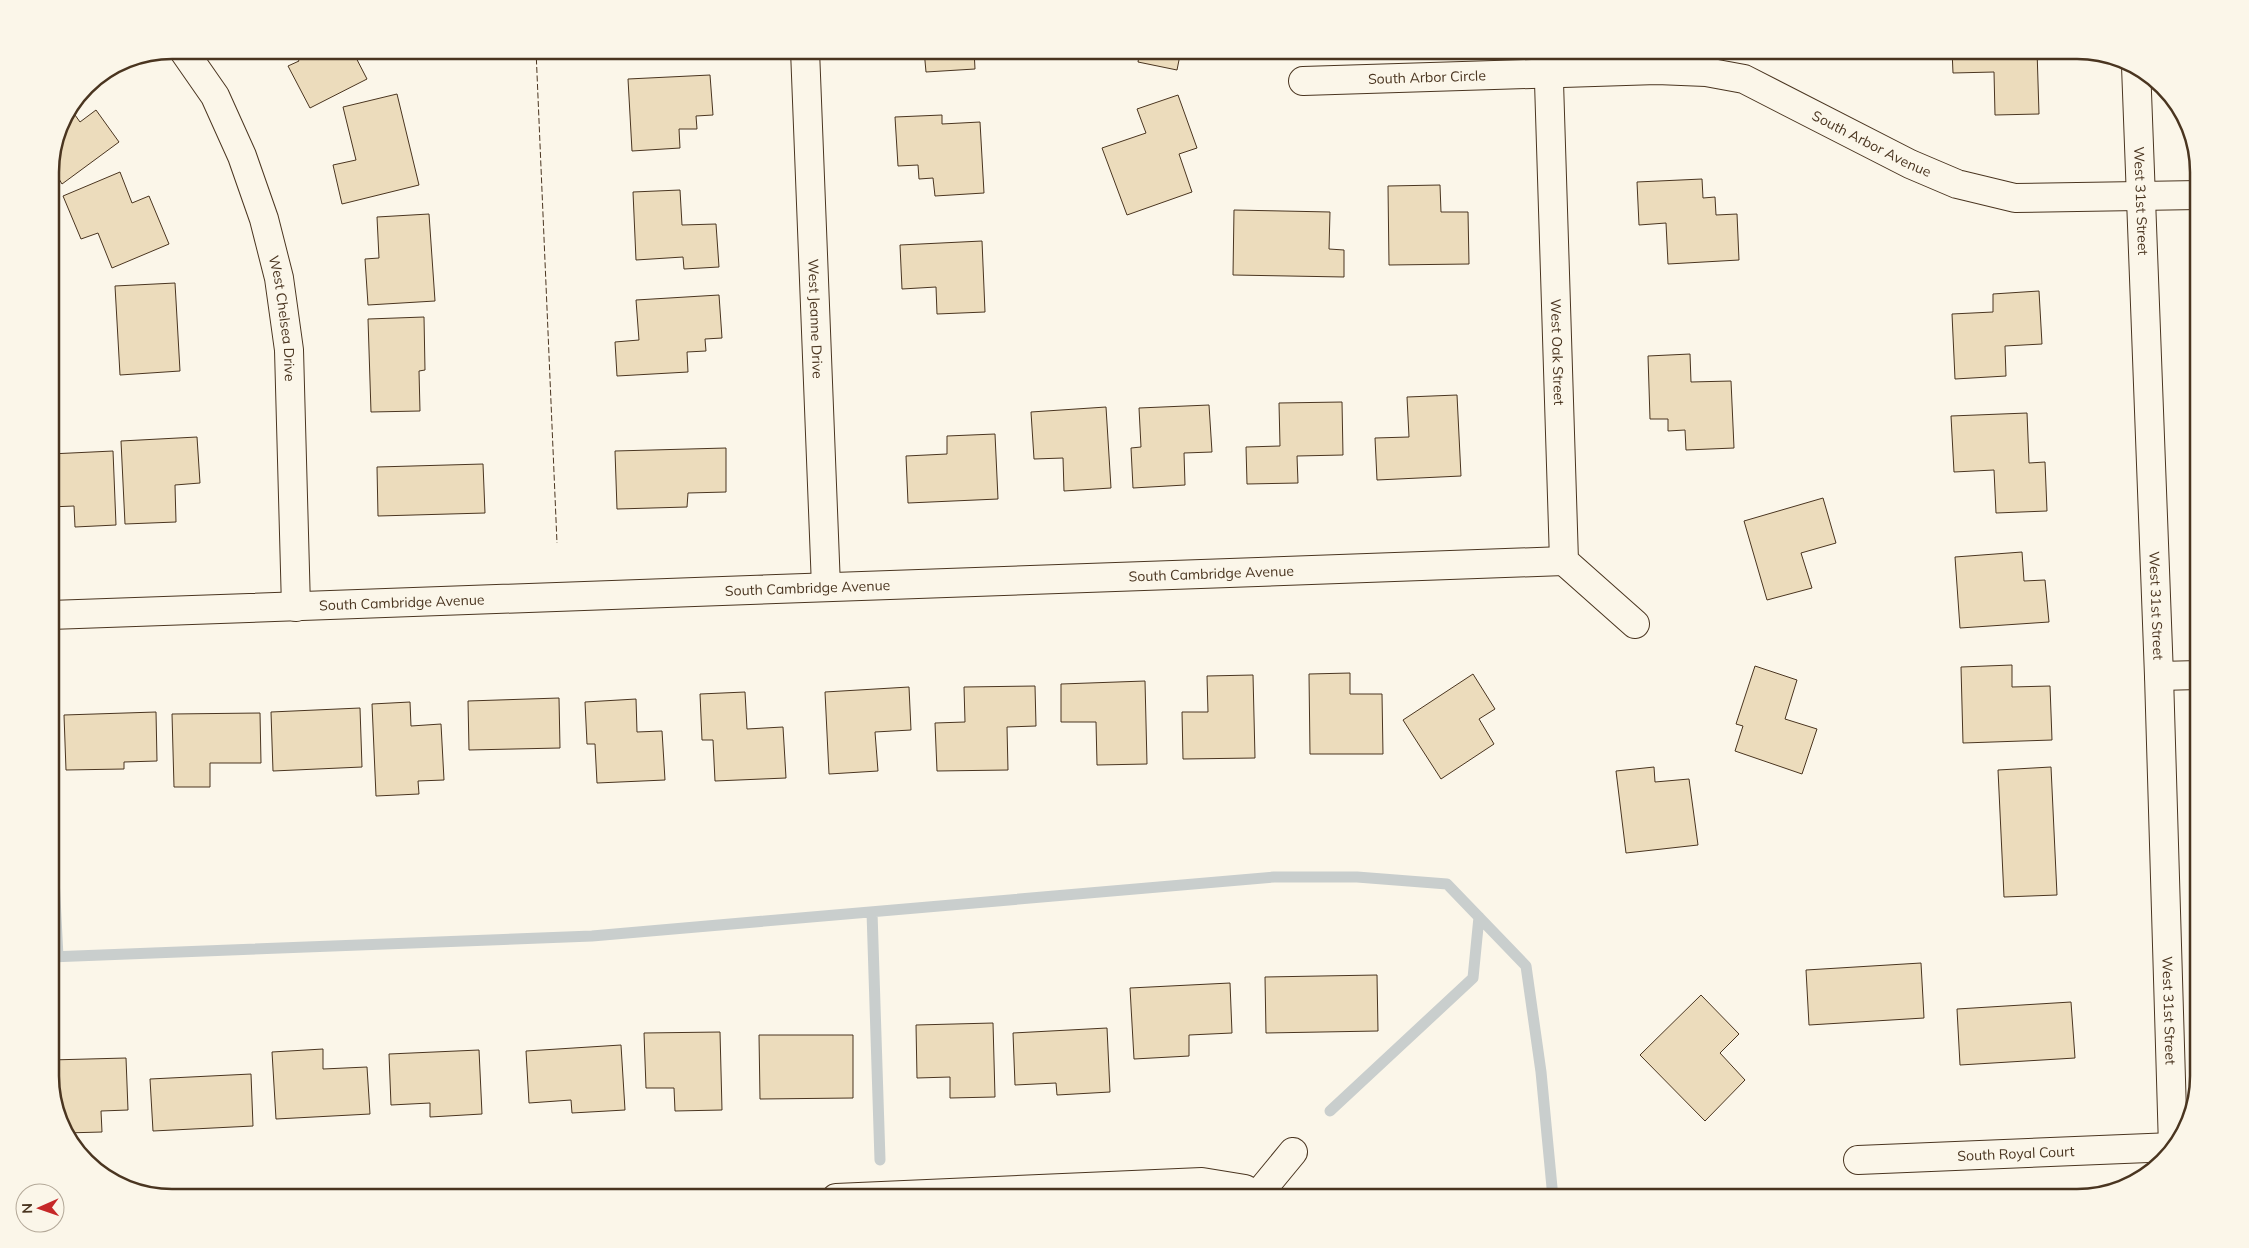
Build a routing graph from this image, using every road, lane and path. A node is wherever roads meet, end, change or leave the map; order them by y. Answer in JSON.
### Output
{"nodes":[{"id":1,"x":189,"y":59,"type":"edge"},
{"id":2,"x":805,"y":59,"type":"edge"},
{"id":3,"x":1549,"y":62,"type":"edge"},
{"id":4,"x":2136,"y":76,"type":"edge"},
{"id":5,"x":1303,"y":81,"type":"dead end"},
{"id":6,"x":2190,"y":195,"type":"edge"},
{"id":7,"x":2140,"y":197,"type":"junction"},
{"id":8,"x":1564,"y":561,"type":"junction"},
{"id":9,"x":826,"y":587,"type":"junction"},
{"id":10,"x":296,"y":607,"type":"junction"},
{"id":11,"x":59,"y":615,"type":"edge"},
{"id":12,"x":1635,"y":624,"type":"dead end"},
{"id":13,"x":2190,"y":675,"type":"edge"},
{"id":14,"x":2159,"y":676,"type":"junction"},
{"id":15,"x":2173,"y":1136,"type":"edge"},
{"id":16,"x":2165,"y":1147,"type":"edge"},
{"id":17,"x":1293,"y":1152,"type":"dead end"},
{"id":18,"x":1858,"y":1160,"type":"dead end"},
{"id":19,"x":1042,"y":1189,"type":"edge"},
{"id":20,"x":1245,"y":1189,"type":"edge"},
{"id":21,"x":1264,"y":1189,"type":"edge"}],
"edges":[{"from":1,"to":10,"type":"street","name":"West Chelsea Drive"},
{"from":2,"to":9,"type":"street","name":"West Jeanne Drive"},
{"from":3,"to":5,"type":"street","name":"South Arbor Circle"},
{"from":3,"to":7,"type":"street","name":"South Arbor Avenue"},
{"from":3,"to":8,"type":"street","name":"West Oak Street"},
{"from":4,"to":7,"type":"street","name":"West 31st Street"},
{"from":6,"to":7,"type":"street","name":"South Arbor Avenue"},
{"from":7,"to":14,"type":"street","name":"West 31st Street"},
{"from":8,"to":9,"type":"street","name":"South Cambridge Avenue"},
{"from":8,"to":12,"type":"street"},
{"from":9,"to":10,"type":"street","name":"South Cambridge Avenue"},
{"from":10,"to":11,"type":"street","name":"South Cambridge Avenue"},
{"from":13,"to":14,"type":"street"},
{"from":14,"to":15,"type":"street","name":"West 31st Street"},
{"from":16,"to":18,"type":"street","name":"South Royal Court"},
{"from":17,"to":21,"type":"street"},
{"from":19,"to":20,"type":"street"}]}
